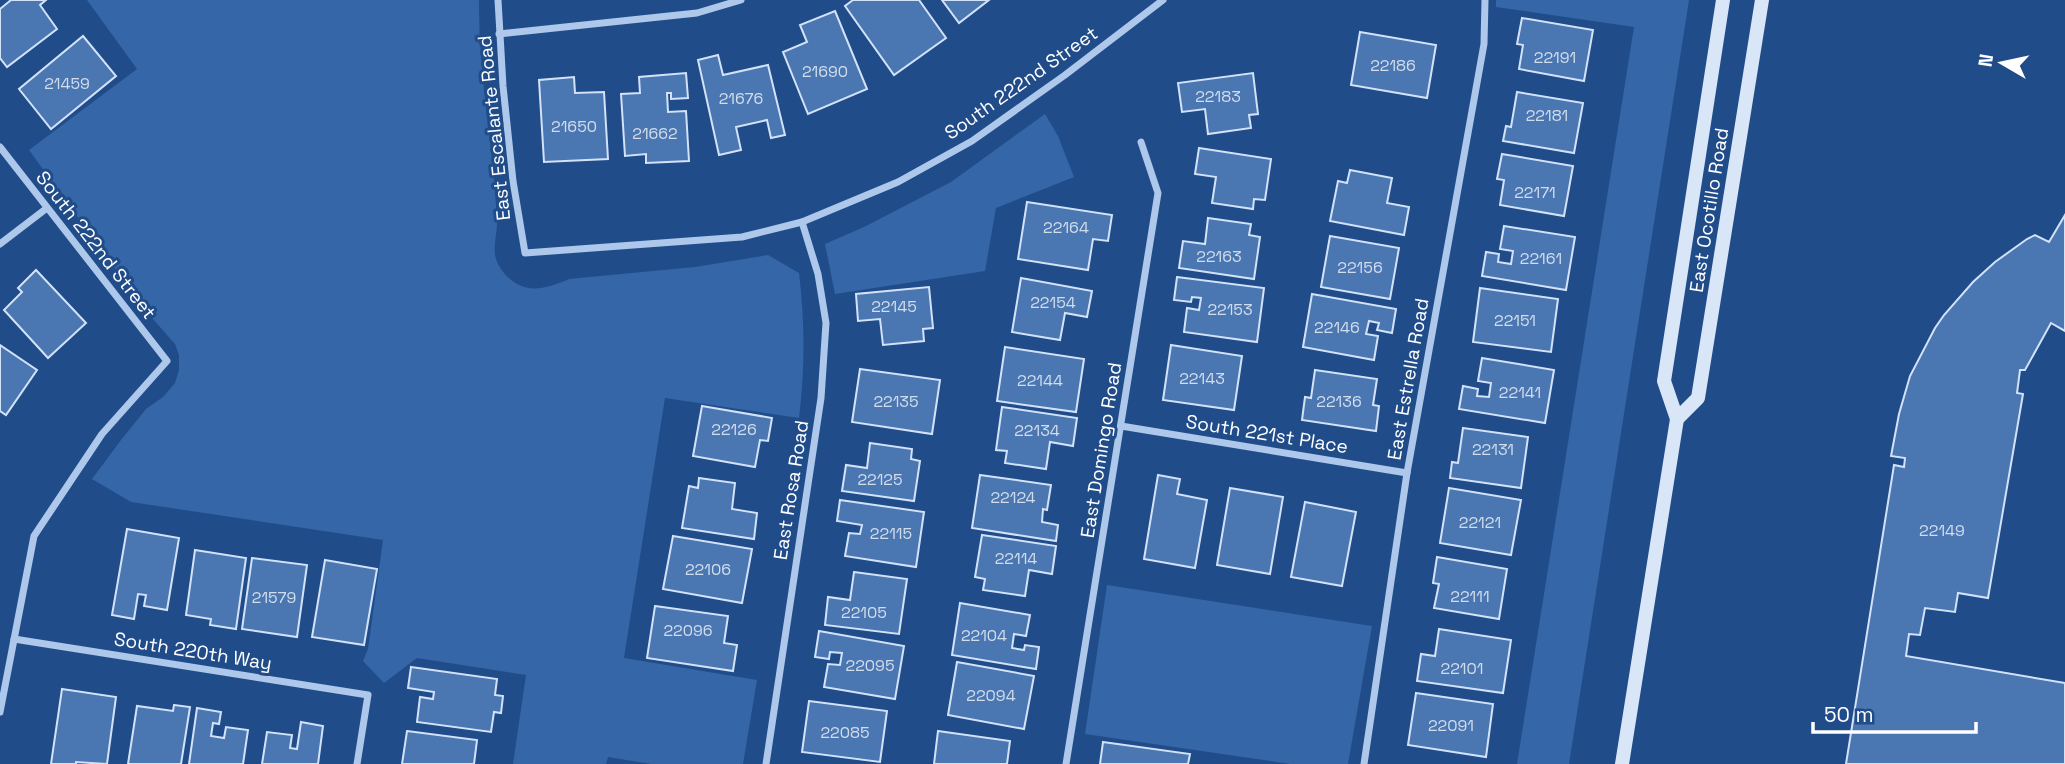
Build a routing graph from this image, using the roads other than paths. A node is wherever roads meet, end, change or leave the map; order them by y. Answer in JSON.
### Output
{"nodes":[{"id":1,"x":498,"y":0,"type":"edge"},
{"id":2,"x":741,"y":0,"type":"edge"},
{"id":3,"x":1163,"y":0,"type":"edge"},
{"id":4,"x":1485,"y":0,"type":"edge"},
{"id":5,"x":1723,"y":0,"type":"edge"},
{"id":6,"x":1762,"y":0,"type":"edge"},
{"id":7,"x":499,"y":34,"type":"junction"},
{"id":8,"x":1141,"y":142,"type":"dead end"},
{"id":9,"x":0,"y":147,"type":"edge"},
{"id":10,"x":47,"y":208,"type":"junction"},
{"id":11,"x":802,"y":222,"type":"junction"},
{"id":12,"x":0,"y":244,"type":"edge"},
{"id":13,"x":525,"y":253,"type":"joint"},
{"id":14,"x":1677,"y":419,"type":"junction"},
{"id":15,"x":1121,"y":426,"type":"junction"},
{"id":16,"x":1407,"y":473,"type":"junction"},
{"id":17,"x":14,"y":639,"type":"junction"},
{"id":18,"x":0,"y":712,"type":"edge"},
{"id":19,"x":357,"y":764,"type":"edge"},
{"id":20,"x":766,"y":764,"type":"edge"},
{"id":21,"x":1066,"y":764,"type":"edge"},
{"id":22,"x":1364,"y":764,"type":"edge"},
{"id":23,"x":1622,"y":764,"type":"edge"}],
"edges":[{"from":1,"to":7,"type":"street","name":"East Escalante Road"},
{"from":2,"to":7,"type":"street"},
{"from":3,"to":11,"type":"street","name":"South 222nd Street"},
{"from":4,"to":16,"type":"street","name":"East Estrella Road"},
{"from":5,"to":14,"type":"main road","name":"East Ocotillo Road"},
{"from":6,"to":14,"type":"main road","name":"East Ocotillo Road"},
{"from":7,"to":13,"type":"street","name":"East Escalante Road"},
{"from":8,"to":15,"type":"street","name":"East Domingo Road"},
{"from":9,"to":10,"type":"street","name":"South 222nd Street"},
{"from":10,"to":12,"type":"street"},
{"from":10,"to":17,"type":"street","name":"South 222nd Street"},
{"from":11,"to":13,"type":"street","name":"South 222nd Street"},
{"from":11,"to":20,"type":"street","name":"East Rosa Road"},
{"from":14,"to":23,"type":"main road","name":"East Ocotillo Road"},
{"from":15,"to":16,"type":"street","name":"South 221st Place"},
{"from":15,"to":21,"type":"street","name":"East Domingo Road"},
{"from":16,"to":22,"type":"street","name":"East Estrella Road"},
{"from":17,"to":18,"type":"street"},
{"from":17,"to":19,"type":"street","name":"South 220th Way"}]}
